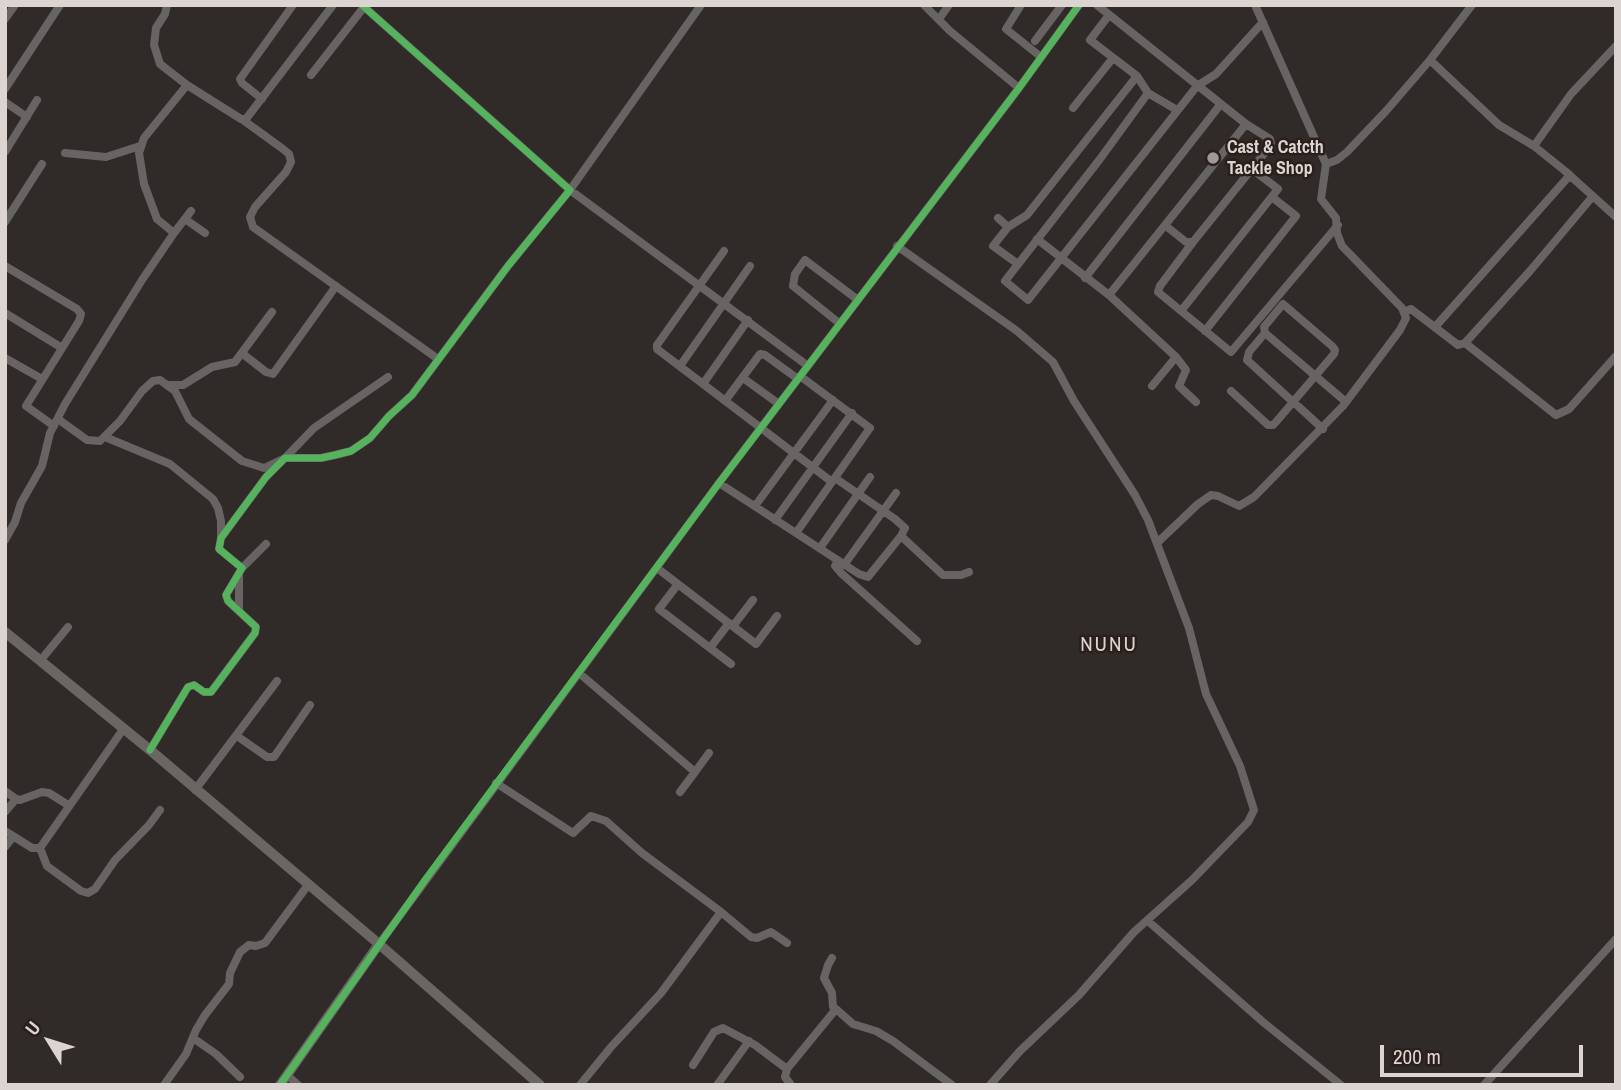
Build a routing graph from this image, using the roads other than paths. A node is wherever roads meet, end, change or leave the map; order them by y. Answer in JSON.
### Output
{"nodes":[{"id":1,"x":15,"y":5,"type":"edge"},
{"id":2,"x":60,"y":5,"type":"edge"},
{"id":3,"x":167,"y":5,"type":"edge"},
{"id":4,"x":293,"y":5,"type":"edge"},
{"id":5,"x":333,"y":5,"type":"edge"},
{"id":6,"x":701,"y":5,"type":"edge"},
{"id":7,"x":924,"y":5,"type":"edge"},
{"id":8,"x":949,"y":5,"type":"edge"},
{"id":9,"x":1021,"y":5,"type":"edge"},
{"id":10,"x":1062,"y":5,"type":"edge"},
{"id":11,"x":1097,"y":5,"type":"edge"},
{"id":12,"x":1255,"y":5,"type":"edge"},
{"id":13,"x":1472,"y":5,"type":"edge"},
{"id":14,"x":363,"y":6,"type":"edge"},
{"id":15,"x":1074,"y":7,"type":"edge"},
{"id":16,"x":1109,"y":15,"type":"junction"},
{"id":17,"x":5,"y":19,"type":"edge"},
{"id":18,"x":939,"y":19,"type":"junction"},
{"id":19,"x":1263,"y":22,"type":"junction"},
{"id":20,"x":1035,"y":41,"type":"dead end"},
{"id":21,"x":1616,"y":46,"type":"edge"},
{"id":22,"x":1041,"y":57,"type":"junction"},
{"id":23,"x":1113,"y":58,"type":"junction"},
{"id":24,"x":1430,"y":60,"type":"junction"},
{"id":25,"x":311,"y":75,"type":"dead end"},
{"id":26,"x":1137,"y":76,"type":"junction"},
{"id":27,"x":187,"y":85,"type":"junction"},
{"id":28,"x":1197,"y":86,"type":"junction"},
{"id":29,"x":1019,"y":88,"type":"junction"},
{"id":30,"x":5,"y":89,"type":"edge"},
{"id":31,"x":1148,"y":93,"type":"junction"},
{"id":32,"x":262,"y":99,"type":"junction"},
{"id":33,"x":37,"y":100,"type":"dead end"},
{"id":34,"x":5,"y":102,"type":"edge"},
{"id":35,"x":1220,"y":105,"type":"junction"},
{"id":36,"x":1073,"y":108,"type":"dead end"},
{"id":37,"x":1177,"y":110,"type":"junction"},
{"id":38,"x":27,"y":117,"type":"junction"},
{"id":39,"x":243,"y":120,"type":"junction"},
{"id":40,"x":1246,"y":124,"type":"junction"},
{"id":41,"x":140,"y":146,"type":"junction"},
{"id":42,"x":1534,"y":146,"type":"junction"},
{"id":43,"x":5,"y":152,"type":"edge"},
{"id":44,"x":65,"y":153,"type":"dead end"},
{"id":45,"x":42,"y":164,"type":"dead end"},
{"id":46,"x":1326,"y":164,"type":"junction"},
{"id":47,"x":1252,"y":169,"type":"junction"},
{"id":48,"x":1570,"y":176,"type":"junction"},
{"id":49,"x":570,"y":190,"type":"junction"},
{"id":50,"x":1593,"y":196,"type":"junction"},
{"id":51,"x":1272,"y":197,"type":"junction"},
{"id":52,"x":191,"y":211,"type":"dead end"},
{"id":53,"x":1616,"y":217,"type":"edge"},
{"id":54,"x":998,"y":218,"type":"dead end"},
{"id":55,"x":185,"y":219,"type":"junction"},
{"id":56,"x":5,"y":222,"type":"edge"},
{"id":57,"x":1338,"y":225,"type":"junction"},
{"id":58,"x":1166,"y":226,"type":"junction"},
{"id":59,"x":1009,"y":227,"type":"junction"},
{"id":60,"x":174,"y":233,"type":"junction"},
{"id":61,"x":205,"y":233,"type":"dead end"},
{"id":62,"x":1037,"y":239,"type":"junction"},
{"id":63,"x":1194,"y":242,"type":"junction"},
{"id":64,"x":897,"y":246,"type":"junction"},
{"id":65,"x":724,"y":251,"type":"dead end"},
{"id":66,"x":1061,"y":258,"type":"junction"},
{"id":67,"x":1017,"y":264,"type":"junction"},
{"id":68,"x":5,"y":266,"type":"edge"},
{"id":69,"x":750,"y":266,"type":"dead end"},
{"id":70,"x":1085,"y":278,"type":"junction"},
{"id":71,"x":336,"y":286,"type":"junction"},
{"id":72,"x":701,"y":286,"type":"junction"},
{"id":73,"x":1109,"y":295,"type":"junction"},
{"id":74,"x":858,"y":300,"type":"junction"},
{"id":75,"x":724,"y":304,"type":"junction"},
{"id":76,"x":1181,"y":311,"type":"junction"},
{"id":77,"x":272,"y":312,"type":"dead end"},
{"id":78,"x":1404,"y":312,"type":"junction"},
{"id":79,"x":5,"y":313,"type":"edge"},
{"id":80,"x":748,"y":320,"type":"junction"},
{"id":81,"x":839,"y":323,"type":"junction"},
{"id":82,"x":1435,"y":327,"type":"junction"},
{"id":83,"x":1205,"y":331,"type":"junction"},
{"id":84,"x":1265,"y":333,"type":"junction"},
{"id":85,"x":1465,"y":343,"type":"junction"},
{"id":86,"x":62,"y":348,"type":"junction"},
{"id":87,"x":243,"y":354,"type":"junction"},
{"id":88,"x":1616,"y":356,"type":"edge"},
{"id":89,"x":1176,"y":357,"type":"junction"},
{"id":90,"x":5,"y":358,"type":"edge"},
{"id":91,"x":438,"y":359,"type":"junction"},
{"id":92,"x":680,"y":366,"type":"junction"},
{"id":93,"x":807,"y":366,"type":"junction"},
{"id":94,"x":1315,"y":376,"type":"junction"},
{"id":95,"x":388,"y":377,"type":"dead end"},
{"id":96,"x":799,"y":377,"type":"junction"},
{"id":97,"x":743,"y":378,"type":"junction"},
{"id":98,"x":42,"y":379,"type":"junction"},
{"id":99,"x":703,"y":384,"type":"junction"},
{"id":100,"x":170,"y":385,"type":"junction"},
{"id":101,"x":1152,"y":386,"type":"dead end"},
{"id":102,"x":1231,"y":390,"type":"dead end"},
{"id":103,"x":832,"y":400,"type":"junction"},
{"id":104,"x":725,"y":401,"type":"junction"},
{"id":105,"x":1196,"y":402,"type":"dead end"},
{"id":106,"x":1293,"y":402,"type":"junction"},
{"id":107,"x":1346,"y":402,"type":"junction"},
{"id":108,"x":779,"y":404,"type":"junction"},
{"id":109,"x":852,"y":413,"type":"junction"},
{"id":110,"x":56,"y":422,"type":"junction"},
{"id":111,"x":760,"y":429,"type":"junction"},
{"id":112,"x":1323,"y":429,"type":"junction"},
{"id":113,"x":105,"y":437,"type":"junction"},
{"id":114,"x":793,"y":453,"type":"junction"},
{"id":115,"x":285,"y":458,"type":"junction"},
{"id":116,"x":812,"y":467,"type":"junction"},
{"id":117,"x":870,"y":477,"type":"dead end"},
{"id":118,"x":833,"y":480,"type":"junction"},
{"id":119,"x":719,"y":484,"type":"junction"},
{"id":120,"x":896,"y":493,"type":"dead end"},
{"id":121,"x":858,"y":494,"type":"junction"},
{"id":122,"x":754,"y":506,"type":"junction"},
{"id":123,"x":883,"y":510,"type":"junction"},
{"id":124,"x":775,"y":520,"type":"junction"},
{"id":125,"x":796,"y":533,"type":"junction"},
{"id":126,"x":901,"y":537,"type":"junction"},
{"id":127,"x":221,"y":538,"type":"junction"},
{"id":128,"x":5,"y":541,"type":"edge"},
{"id":129,"x":1157,"y":543,"type":"junction"},
{"id":130,"x":266,"y":544,"type":"dead end"},
{"id":131,"x":820,"y":548,"type":"junction"},
{"id":132,"x":841,"y":562,"type":"junction"},
{"id":133,"x":657,"y":568,"type":"junction"},
{"id":134,"x":240,"y":570,"type":"junction"},
{"id":135,"x":969,"y":572,"type":"dead end"},
{"id":136,"x":678,"y":584,"type":"junction"},
{"id":137,"x":754,"y":600,"type":"dead end"},
{"id":138,"x":239,"y":610,"type":"junction"},
{"id":139,"x":777,"y":616,"type":"dead end"},
{"id":140,"x":731,"y":624,"type":"junction"},
{"id":141,"x":68,"y":627,"type":"dead end"},
{"id":142,"x":5,"y":632,"type":"edge"},
{"id":143,"x":917,"y":641,"type":"dead end"},
{"id":144,"x":710,"y":648,"type":"junction"},
{"id":145,"x":40,"y":661,"type":"junction"},
{"id":146,"x":731,"y":664,"type":"dead end"},
{"id":147,"x":579,"y":673,"type":"junction"},
{"id":148,"x":277,"y":681,"type":"dead end"},
{"id":149,"x":310,"y":705,"type":"dead end"},
{"id":150,"x":124,"y":728,"type":"junction"},
{"id":151,"x":237,"y":736,"type":"junction"},
{"id":152,"x":150,"y":750,"type":"junction"},
{"id":153,"x":709,"y":753,"type":"dead end"},
{"id":154,"x":695,"y":772,"type":"junction"},
{"id":155,"x":496,"y":783,"type":"junction"},
{"id":156,"x":195,"y":790,"type":"junction"},
{"id":157,"x":5,"y":791,"type":"edge"},
{"id":158,"x":680,"y":792,"type":"dead end"},
{"id":159,"x":16,"y":799,"type":"junction"},
{"id":160,"x":68,"y":805,"type":"junction"},
{"id":161,"x":160,"y":810,"type":"dead end"},
{"id":162,"x":5,"y":813,"type":"edge"},
{"id":163,"x":5,"y":831,"type":"edge"},
{"id":164,"x":13,"y":837,"type":"junction"},
{"id":165,"x":5,"y":847,"type":"edge"},
{"id":166,"x":40,"y":848,"type":"junction"},
{"id":167,"x":308,"y":885,"type":"junction"},
{"id":168,"x":721,"y":912,"type":"junction"},
{"id":169,"x":1148,"y":921,"type":"junction"},
{"id":170,"x":787,"y":943,"type":"dead end"},
{"id":171,"x":1614,"y":943,"type":"edge"},
{"id":172,"x":379,"y":944,"type":"junction"},
{"id":173,"x":832,"y":958,"type":"dead end"},
{"id":174,"x":836,"y":1009,"type":"junction"},
{"id":175,"x":193,"y":1038,"type":"junction"},
{"id":176,"x":749,"y":1041,"type":"junction"},
{"id":177,"x":693,"y":1065,"type":"dead end"},
{"id":178,"x":787,"y":1069,"type":"junction"},
{"id":179,"x":287,"y":1075,"type":"junction"},
{"id":180,"x":240,"y":1077,"type":"dead end"},
{"id":181,"x":164,"y":1085,"type":"edge"},
{"id":182,"x":280,"y":1085,"type":"edge"},
{"id":183,"x":298,"y":1085,"type":"edge"},
{"id":184,"x":540,"y":1085,"type":"edge"},
{"id":185,"x":580,"y":1085,"type":"edge"},
{"id":186,"x":717,"y":1085,"type":"edge"},
{"id":187,"x":791,"y":1085,"type":"edge"},
{"id":188,"x":952,"y":1085,"type":"edge"},
{"id":189,"x":990,"y":1085,"type":"edge"},
{"id":190,"x":1340,"y":1085,"type":"edge"},
{"id":191,"x":1483,"y":1085,"type":"edge"}],
"edges":[{"from":1,"to":17,"type":"street"},
{"from":2,"to":30,"type":"street"},
{"from":3,"to":27,"type":"street"},
{"from":4,"to":32,"type":"street"},
{"from":5,"to":32,"type":"street"},
{"from":6,"to":49,"type":"street"},
{"from":7,"to":18,"type":"street"},
{"from":8,"to":18,"type":"street"},
{"from":9,"to":22,"type":"street"},
{"from":10,"to":20,"type":"street"},
{"from":11,"to":16,"type":"street"},
{"from":12,"to":19,"type":"street"},
{"from":13,"to":24,"type":"street"},
{"from":14,"to":25,"type":"street"},
{"from":14,"to":49,"type":"street"},
{"from":15,"to":22,"type":"street"},
{"from":16,"to":23,"type":"street"},
{"from":16,"to":28,"type":"street"},
{"from":18,"to":29,"type":"street"},
{"from":19,"to":28,"type":"street"},
{"from":19,"to":46,"type":"street"},
{"from":21,"to":42,"type":"street"},
{"from":22,"to":29,"type":"street"},
{"from":23,"to":26,"type":"street"},
{"from":23,"to":36,"type":"street"},
{"from":24,"to":42,"type":"street"},
{"from":24,"to":46,"type":"street"},
{"from":26,"to":31,"type":"street"},
{"from":26,"to":59,"type":"street"},
{"from":27,"to":39,"type":"street"},
{"from":27,"to":41,"type":"street"},
{"from":28,"to":35,"type":"street"},
{"from":28,"to":37,"type":"street"},
{"from":29,"to":64,"type":"street"},
{"from":31,"to":37,"type":"street"},
{"from":31,"to":62,"type":"street"},
{"from":32,"to":39,"type":"street"},
{"from":33,"to":38,"type":"street"},
{"from":34,"to":38,"type":"street"},
{"from":35,"to":40,"type":"street"},
{"from":35,"to":70,"type":"street"},
{"from":37,"to":66,"type":"street"},
{"from":38,"to":43,"type":"street"},
{"from":39,"to":71,"type":"street"},
{"from":40,"to":47,"type":"street"},
{"from":40,"to":58,"type":"street"},
{"from":41,"to":44,"type":"street"},
{"from":41,"to":60,"type":"street"},
{"from":42,"to":48,"type":"street"},
{"from":45,"to":56,"type":"street"},
{"from":46,"to":57,"type":"street"},
{"from":47,"to":51,"type":"street"},
{"from":47,"to":63,"type":"street"},
{"from":48,"to":50,"type":"street"},
{"from":48,"to":82,"type":"street"},
{"from":49,"to":72,"type":"street"},
{"from":49,"to":91,"type":"street"},
{"from":50,"to":53,"type":"street"},
{"from":50,"to":85,"type":"street"},
{"from":51,"to":76,"type":"street"},
{"from":51,"to":83,"type":"street"},
{"from":52,"to":55,"type":"street"},
{"from":54,"to":59,"type":"street"},
{"from":55,"to":60,"type":"street"},
{"from":55,"to":61,"type":"street"},
{"from":57,"to":78,"type":"street"},
{"from":57,"to":83,"type":"street"},
{"from":58,"to":63,"type":"street"},
{"from":58,"to":73,"type":"street"},
{"from":59,"to":67,"type":"street"},
{"from":60,"to":110,"type":"street"},
{"from":62,"to":66,"type":"street"},
{"from":62,"to":67,"type":"street"},
{"from":63,"to":76,"type":"street"},
{"from":64,"to":74,"type":"street"},
{"from":64,"to":129,"type":"street"},
{"from":65,"to":72,"type":"street"},
{"from":66,"to":67,"type":"street"},
{"from":66,"to":70,"type":"street"},
{"from":68,"to":86,"type":"street"},
{"from":69,"to":75,"type":"street"},
{"from":70,"to":73,"type":"street"},
{"from":71,"to":87,"type":"street"},
{"from":71,"to":91,"type":"street"},
{"from":72,"to":75,"type":"street"},
{"from":72,"to":92,"type":"street"},
{"from":73,"to":89,"type":"street"},
{"from":74,"to":81,"type":"street"},
{"from":74,"to":81,"type":"street"},
{"from":75,"to":80,"type":"street"},
{"from":75,"to":92,"type":"street"},
{"from":76,"to":83,"type":"street"},
{"from":77,"to":87,"type":"street"},
{"from":78,"to":82,"type":"street"},
{"from":78,"to":107,"type":"street"},
{"from":79,"to":86,"type":"street"},
{"from":80,"to":93,"type":"street"},
{"from":80,"to":99,"type":"street"},
{"from":81,"to":93,"type":"street"},
{"from":82,"to":85,"type":"street"},
{"from":84,"to":94,"type":"street"},
{"from":84,"to":94,"type":"street"},
{"from":84,"to":106,"type":"street"},
{"from":85,"to":88,"type":"street"},
{"from":86,"to":98,"type":"street"},
{"from":87,"to":100,"type":"street"},
{"from":89,"to":101,"type":"street"},
{"from":89,"to":105,"type":"street"},
{"from":90,"to":98,"type":"street"},
{"from":91,"to":115,"type":"street"},
{"from":92,"to":99,"type":"street"},
{"from":93,"to":96,"type":"street"},
{"from":94,"to":106,"type":"street"},
{"from":94,"to":107,"type":"street"},
{"from":95,"to":115,"type":"street"},
{"from":96,"to":97,"type":"street"},
{"from":96,"to":103,"type":"street"},
{"from":96,"to":108,"type":"street"},
{"from":97,"to":104,"type":"street"},
{"from":97,"to":108,"type":"street"},
{"from":98,"to":110,"type":"street"},
{"from":99,"to":104,"type":"street"},
{"from":100,"to":113,"type":"street"},
{"from":100,"to":115,"type":"street"},
{"from":102,"to":106,"type":"street"},
{"from":103,"to":109,"type":"street"},
{"from":103,"to":114,"type":"street"},
{"from":104,"to":111,"type":"street"},
{"from":106,"to":112,"type":"street"},
{"from":107,"to":112,"type":"street"},
{"from":108,"to":111,"type":"street"},
{"from":109,"to":116,"type":"street"},
{"from":109,"to":118,"type":"street"},
{"from":110,"to":113,"type":"street"},
{"from":110,"to":128,"type":"street"},
{"from":111,"to":114,"type":"street"},
{"from":111,"to":119,"type":"street"},
{"from":112,"to":129,"type":"street"},
{"from":113,"to":127,"type":"street"},
{"from":114,"to":116,"type":"street"},
{"from":114,"to":122,"type":"street"},
{"from":115,"to":127,"type":"street"},
{"from":116,"to":118,"type":"street"},
{"from":116,"to":124,"type":"street"},
{"from":117,"to":121,"type":"street"},
{"from":118,"to":121,"type":"street"},
{"from":118,"to":125,"type":"street"},
{"from":119,"to":122,"type":"street"},
{"from":119,"to":133,"type":"street"},
{"from":120,"to":123,"type":"street"},
{"from":121,"to":123,"type":"street"},
{"from":121,"to":131,"type":"street"},
{"from":122,"to":124,"type":"street"},
{"from":123,"to":126,"type":"street"},
{"from":123,"to":132,"type":"street"},
{"from":124,"to":125,"type":"street"},
{"from":125,"to":131,"type":"street"},
{"from":126,"to":132,"type":"street"},
{"from":126,"to":135,"type":"street"},
{"from":127,"to":134,"type":"street"},
{"from":129,"to":169,"type":"street"},
{"from":130,"to":134,"type":"street"},
{"from":131,"to":132,"type":"street"},
{"from":132,"to":143,"type":"street"},
{"from":133,"to":136,"type":"street"},
{"from":133,"to":147,"type":"street"},
{"from":134,"to":138,"type":"street"},
{"from":134,"to":138,"type":"street"},
{"from":136,"to":140,"type":"street"},
{"from":136,"to":144,"type":"street"},
{"from":137,"to":140,"type":"street"},
{"from":138,"to":152,"type":"street"},
{"from":139,"to":140,"type":"street"},
{"from":140,"to":144,"type":"street"},
{"from":141,"to":145,"type":"street"},
{"from":142,"to":145,"type":"main road"},
{"from":144,"to":146,"type":"street"},
{"from":145,"to":150,"type":"main road"},
{"from":147,"to":154,"type":"street"},
{"from":147,"to":155,"type":"street"},
{"from":148,"to":151,"type":"street"},
{"from":149,"to":151,"type":"street"},
{"from":150,"to":152,"type":"main road"},
{"from":150,"to":160,"type":"street"},
{"from":151,"to":156,"type":"street"},
{"from":152,"to":156,"type":"main road"},
{"from":153,"to":154,"type":"street"},
{"from":154,"to":158,"type":"street"},
{"from":155,"to":168,"type":"street"},
{"from":155,"to":172,"type":"street"},
{"from":156,"to":167,"type":"main road"},
{"from":157,"to":159,"type":"street"},
{"from":159,"to":160,"type":"street"},
{"from":159,"to":162,"type":"street"},
{"from":160,"to":166,"type":"street"},
{"from":161,"to":166,"type":"street"},
{"from":163,"to":164,"type":"street"},
{"from":164,"to":165,"type":"street"},
{"from":164,"to":166,"type":"street"},
{"from":167,"to":172,"type":"main road"},
{"from":167,"to":175,"type":"street"},
{"from":168,"to":170,"type":"street"},
{"from":168,"to":185,"type":"street"},
{"from":169,"to":189,"type":"street"},
{"from":169,"to":190,"type":"street"},
{"from":171,"to":191,"type":"street"},
{"from":172,"to":179,"type":"street"},
{"from":172,"to":184,"type":"main road"},
{"from":173,"to":174,"type":"street"},
{"from":174,"to":178,"type":"street"},
{"from":174,"to":188,"type":"street"},
{"from":175,"to":180,"type":"street"},
{"from":175,"to":181,"type":"street"},
{"from":176,"to":177,"type":"street"},
{"from":176,"to":178,"type":"street"},
{"from":176,"to":186,"type":"street"},
{"from":178,"to":187,"type":"street"},
{"from":179,"to":182,"type":"street"},
{"from":179,"to":183,"type":"street"}]}
